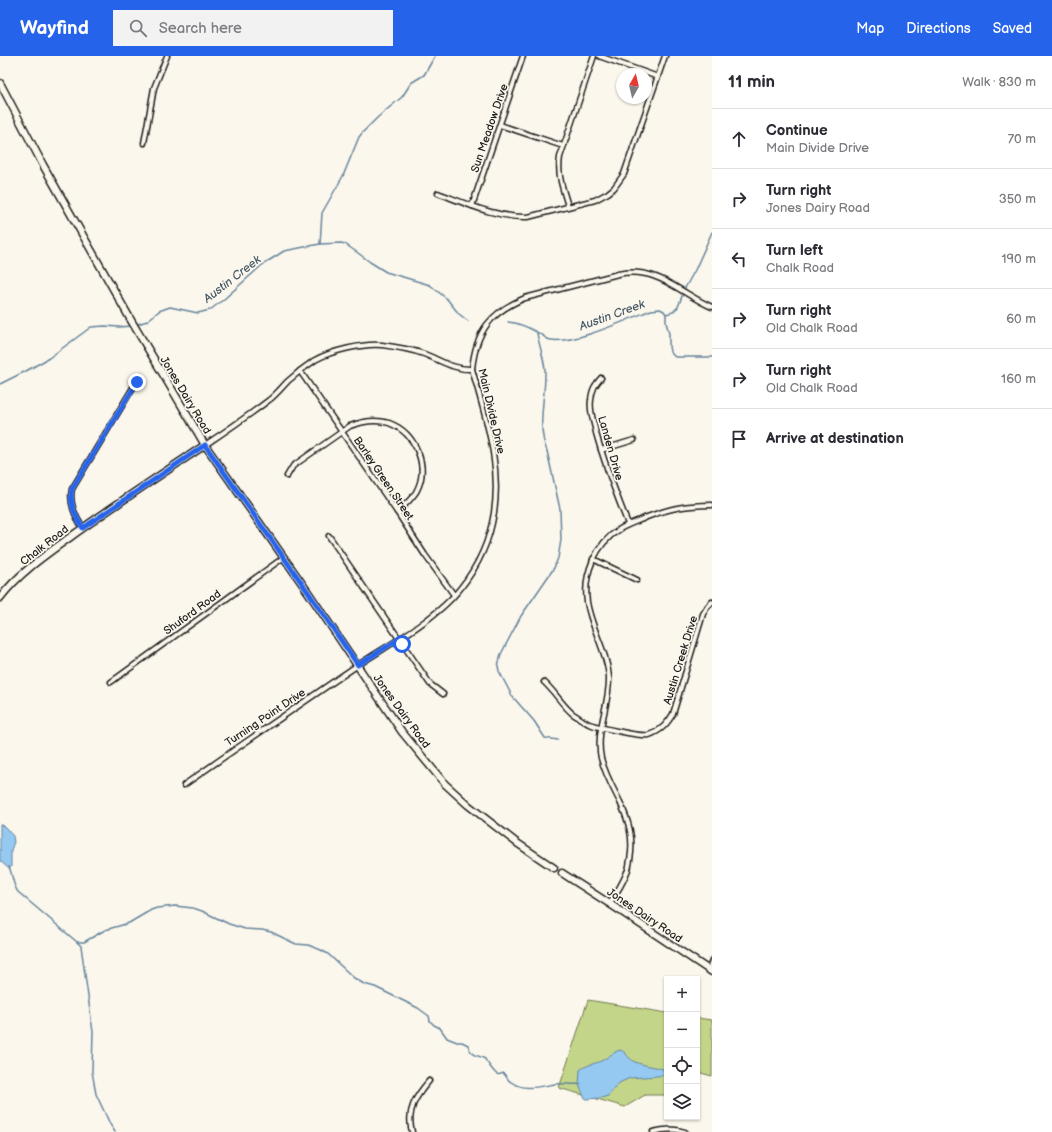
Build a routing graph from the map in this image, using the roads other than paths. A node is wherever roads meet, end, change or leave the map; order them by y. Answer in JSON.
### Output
{"nodes":[{"id":1,"x":167,"y":56,"type":"edge"},
{"id":2,"x":523,"y":56,"type":"edge"},
{"id":3,"x":594,"y":56,"type":"edge"},
{"id":4,"x":599,"y":56,"type":"edge"},
{"id":5,"x":665,"y":56,"type":"edge"},
{"id":6,"x":658,"y":77,"type":"junction"},
{"id":7,"x":0,"y":83,"type":"edge"},
{"id":8,"x":500,"y":125,"type":"junction"},
{"id":9,"x":144,"y":143,"type":"dead end"},
{"id":10,"x":563,"y":146,"type":"junction"},
{"id":11,"x":438,"y":193,"type":"dead end"},
{"id":12,"x":472,"y":206,"type":"junction"},
{"id":13,"x":568,"y":206,"type":"junction"},
{"id":14,"x":712,"y":307,"type":"edge"},
{"id":15,"x":472,"y":369,"type":"junction"},
{"id":16,"x":300,"y":371,"type":"junction"},
{"id":17,"x":140,"y":376,"type":"dead end"},
{"id":18,"x":601,"y":378,"type":"dead end"},
{"id":19,"x":342,"y":432,"type":"junction"},
{"id":20,"x":634,"y":440,"type":"dead end"},
{"id":21,"x":205,"y":445,"type":"junction"},
{"id":22,"x":601,"y":450,"type":"junction"},
{"id":23,"x":287,"y":476,"type":"dead end"},
{"id":24,"x":712,"y":506,"type":"edge"},
{"id":25,"x":397,"y":512,"type":"junction"},
{"id":26,"x":628,"y":524,"type":"junction"},
{"id":27,"x":83,"y":528,"type":"junction"},
{"id":28,"x":329,"y":536,"type":"dead end"},
{"id":29,"x":284,"y":558,"type":"junction"},
{"id":30,"x":593,"y":559,"type":"junction"},
{"id":31,"x":637,"y":580,"type":"dead end"},
{"id":32,"x":454,"y":595,"type":"junction"},
{"id":33,"x":0,"y":598,"type":"edge"},
{"id":34,"x":712,"y":602,"type":"edge"},
{"id":35,"x":399,"y":639,"type":"junction"},
{"id":36,"x":358,"y":665,"type":"junction"},
{"id":37,"x":111,"y":682,"type":"dead end"},
{"id":38,"x":544,"y":682,"type":"dead end"},
{"id":39,"x":444,"y":694,"type":"dead end"},
{"id":40,"x":602,"y":728,"type":"junction"},
{"id":41,"x":184,"y":785,"type":"dead end"},
{"id":42,"x":554,"y":868,"type":"joint"},
{"id":43,"x":562,"y":873,"type":"joint"},
{"id":44,"x":610,"y":904,"type":"junction"},
{"id":45,"x":712,"y":960,"type":"edge"},
{"id":46,"x":711,"y":971,"type":"edge"},
{"id":47,"x":429,"y":1081,"type":"dead end"},
{"id":48,"x":412,"y":1132,"type":"edge"},
{"id":49,"x":654,"y":1132,"type":"edge"},
{"id":50,"x":685,"y":1132,"type":"edge"}],
"edges":[{"from":1,"to":9,"type":"street"},
{"from":2,"to":8,"type":"street","name":"Sun Meadow Drive"},
{"from":3,"to":10,"type":"street"},
{"from":4,"to":6,"type":"street"},
{"from":5,"to":6,"type":"street"},
{"from":6,"to":13,"type":"street"},
{"from":7,"to":21,"type":"street","name":"Jones Dairy Road"},
{"from":8,"to":10,"type":"street"},
{"from":8,"to":12,"type":"street","name":"Sun Meadow Drive"},
{"from":10,"to":13,"type":"street"},
{"from":11,"to":12,"type":"street"},
{"from":12,"to":13,"type":"street"},
{"from":14,"to":15,"type":"street","name":"Main Divide Drive"},
{"from":15,"to":16,"type":"street"},
{"from":15,"to":32,"type":"street","name":"Main Divide Drive"},
{"from":16,"to":19,"type":"street","name":"Barley Green Street"},
{"from":16,"to":21,"type":"street"},
{"from":17,"to":27,"type":"street"},
{"from":18,"to":22,"type":"street","name":"Landen Drive"},
{"from":19,"to":23,"type":"street"},
{"from":19,"to":25,"type":"street","name":"Barley Green Street"},
{"from":19,"to":25,"type":"street"},
{"from":20,"to":22,"type":"street"},
{"from":21,"to":27,"type":"street","name":"Chalk Road"},
{"from":21,"to":29,"type":"street","name":"Jones Dairy Road"},
{"from":22,"to":26,"type":"street","name":"Landen Drive"},
{"from":24,"to":26,"type":"street"},
{"from":25,"to":32,"type":"street","name":"Barley Green Street"},
{"from":26,"to":30,"type":"street"},
{"from":27,"to":33,"type":"street","name":"Chalk Road"},
{"from":28,"to":35,"type":"street"},
{"from":29,"to":36,"type":"street","name":"Jones Dairy Road"},
{"from":29,"to":37,"type":"street","name":"Shuford Road"},
{"from":30,"to":31,"type":"street"},
{"from":30,"to":40,"type":"street"},
{"from":32,"to":35,"type":"street","name":"Main Divide Drive"},
{"from":34,"to":40,"type":"street","name":"Austin Creek Drive"},
{"from":35,"to":36,"type":"street","name":"Main Divide Drive"},
{"from":35,"to":39,"type":"street"},
{"from":36,"to":41,"type":"street","name":"Turning Point Drive"},
{"from":36,"to":42,"type":"street","name":"Jones Dairy Road"},
{"from":38,"to":40,"type":"street","name":"Austin Creek Drive"},
{"from":40,"to":44,"type":"street"},
{"from":42,"to":43,"type":"street","name":"Jones Dairy Road"},
{"from":43,"to":44,"type":"street","name":"Jones Dairy Road"},
{"from":44,"to":46,"type":"street","name":"Jones Dairy Road"},
{"from":45,"to":46,"type":"street"},
{"from":47,"to":48,"type":"street"},
{"from":49,"to":50,"type":"street"}]}
